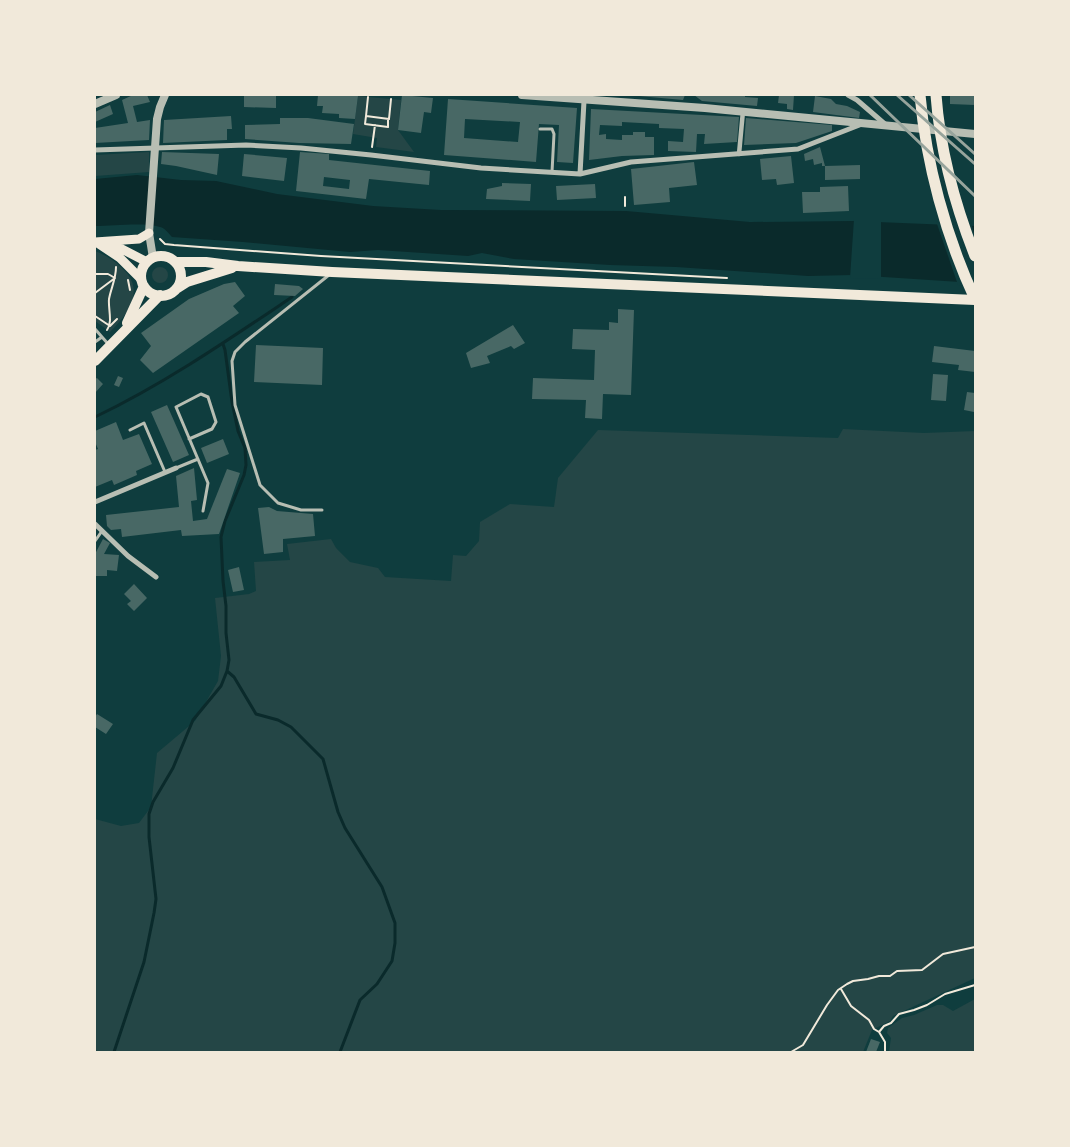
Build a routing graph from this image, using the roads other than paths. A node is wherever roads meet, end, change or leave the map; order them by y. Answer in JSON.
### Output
{"nodes":[{"id":1,"x":116,"y":95,"type":"edge"},
{"id":2,"x":165,"y":95,"type":"edge"},
{"id":3,"x":522,"y":95,"type":"edge"},
{"id":4,"x":848,"y":95,"type":"edge"},
{"id":5,"x":920,"y":95,"type":"edge"},
{"id":6,"x":936,"y":95,"type":"edge"},
{"id":7,"x":570,"y":97,"type":"edge"},
{"id":8,"x":584,"y":100,"type":"junction"},
{"id":9,"x":95,"y":104,"type":"edge"},
{"id":10,"x":743,"y":111,"type":"junction"},
{"id":11,"x":865,"y":123,"type":"junction"},
{"id":12,"x":886,"y":126,"type":"junction"},
{"id":13,"x":540,"y":129,"type":"dead end"},
{"id":14,"x":975,"y":134,"type":"edge"},
{"id":15,"x":95,"y":150,"type":"edge"},
{"id":16,"x":739,"y":154,"type":"junction"},
{"id":17,"x":552,"y":174,"type":"junction"},
{"id":18,"x":580,"y":174,"type":"junction"},
{"id":19,"x":149,"y":230,"type":"junction"},
{"id":20,"x":96,"y":242,"type":"edge"},
{"id":21,"x":975,"y":256,"type":"edge"},
{"id":22,"x":150,"y":260,"type":"junction"},
{"id":23,"x":175,"y":262,"type":"junction"},
{"id":24,"x":238,"y":266,"type":"junction"},
{"id":25,"x":332,"y":272,"type":"junction"},
{"id":26,"x":143,"y":283,"type":"junction"},
{"id":27,"x":173,"y":291,"type":"junction"},
{"id":28,"x":160,"y":295,"type":"junction"},
{"id":29,"x":975,"y":299,"type":"edge"},
{"id":30,"x":95,"y":329,"type":"edge"},
{"id":31,"x":124,"y":331,"type":"junction"},
{"id":32,"x":102,"y":337,"type":"junction"},
{"id":33,"x":95,"y":342,"type":"edge"},
{"id":34,"x":110,"y":345,"type":"junction"},
{"id":35,"x":95,"y":361,"type":"edge"},
{"id":36,"x":130,"y":430,"type":"dead end"},
{"id":37,"x":189,"y":438,"type":"junction"},
{"id":38,"x":198,"y":458,"type":"junction"},
{"id":39,"x":176,"y":468,"type":"joint"},
{"id":40,"x":165,"y":472,"type":"junction"},
{"id":41,"x":95,"y":502,"type":"edge"},
{"id":42,"x":322,"y":510,"type":"dead end"},
{"id":43,"x":203,"y":511,"type":"dead end"},
{"id":44,"x":95,"y":524,"type":"edge"},
{"id":45,"x":102,"y":530,"type":"junction"},
{"id":46,"x":95,"y":541,"type":"edge"},
{"id":47,"x":156,"y":577,"type":"dead end"}],
"edges":[{"from":1,"to":9,"type":"street"},
{"from":2,"to":19,"type":"street"},
{"from":3,"to":7,"type":"street"},
{"from":4,"to":12,"type":"street"},
{"from":5,"to":29,"type":"highway"},
{"from":6,"to":21,"type":"highway"},
{"from":7,"to":8,"type":"street"},
{"from":8,"to":10,"type":"street"},
{"from":8,"to":18,"type":"street"},
{"from":10,"to":11,"type":"street"},
{"from":10,"to":16,"type":"street"},
{"from":11,"to":12,"type":"street"},
{"from":11,"to":16,"type":"street"},
{"from":12,"to":14,"type":"street"},
{"from":13,"to":17,"type":"lane"},
{"from":15,"to":17,"type":"street"},
{"from":16,"to":18,"type":"street"},
{"from":17,"to":18,"type":"street"},
{"from":19,"to":20,"type":"main road"},
{"from":19,"to":22,"type":"street"},
{"from":20,"to":22,"type":"main road"},
{"from":20,"to":26,"type":"main road"},
{"from":22,"to":23,"type":"main road"},
{"from":22,"to":26,"type":"main road"},
{"from":23,"to":24,"type":"main road"},
{"from":23,"to":27,"type":"main road"},
{"from":24,"to":25,"type":"main road"},
{"from":24,"to":27,"type":"main road"},
{"from":25,"to":29,"type":"main road"},
{"from":25,"to":42,"type":"lane"},
{"from":26,"to":28,"type":"main road"},
{"from":26,"to":31,"type":"main road"},
{"from":27,"to":28,"type":"main road"},
{"from":28,"to":31,"type":"main road"},
{"from":30,"to":32,"type":"lane"},
{"from":31,"to":34,"type":"main road"},
{"from":32,"to":33,"type":"lane"},
{"from":32,"to":34,"type":"lane"},
{"from":34,"to":35,"type":"main road"},
{"from":36,"to":40,"type":"lane"},
{"from":37,"to":37,"type":"lane"},
{"from":37,"to":38,"type":"lane"},
{"from":38,"to":39,"type":"lane"},
{"from":38,"to":43,"type":"lane"},
{"from":39,"to":40,"type":"street"},
{"from":40,"to":41,"type":"street"},
{"from":44,"to":45,"type":"street"},
{"from":45,"to":46,"type":"lane"},
{"from":45,"to":47,"type":"street"}]}
